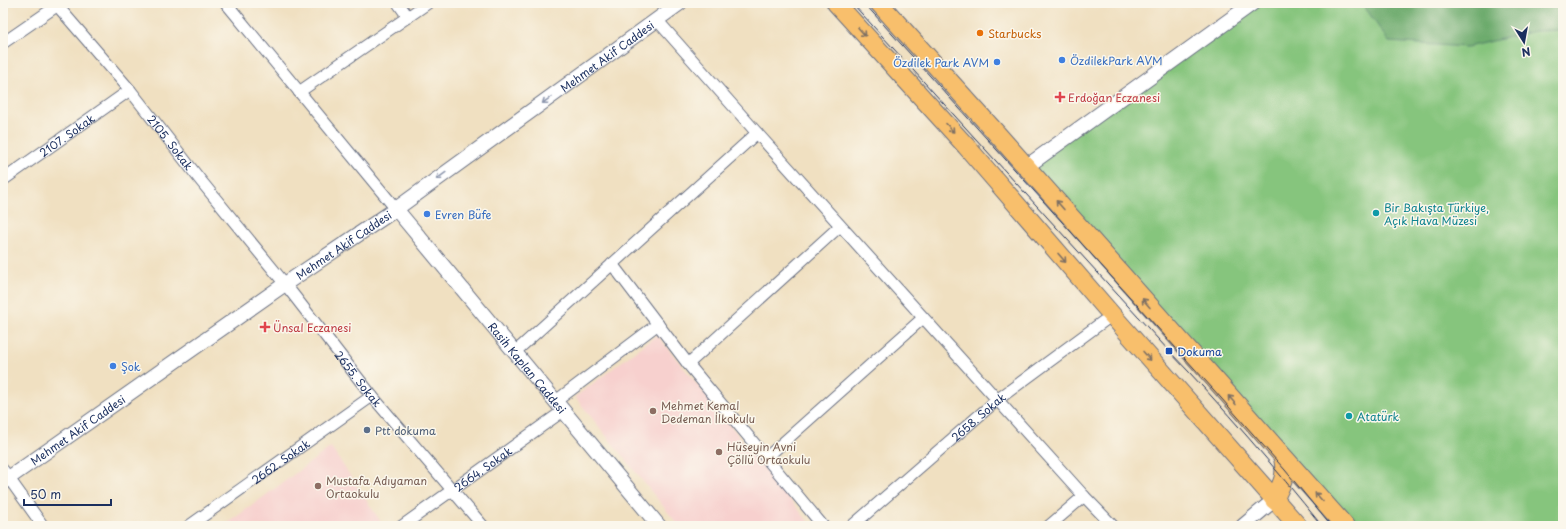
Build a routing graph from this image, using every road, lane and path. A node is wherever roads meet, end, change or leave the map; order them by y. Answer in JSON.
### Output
{"nodes":[{"id":1,"x":226,"y":3,"type":"edge"},
{"id":2,"x":398,"y":3,"type":"edge"},
{"id":3,"x":428,"y":3,"type":"edge"},
{"id":4,"x":680,"y":3,"type":"edge"},
{"id":5,"x":836,"y":3,"type":"edge"},
{"id":6,"x":878,"y":3,"type":"edge"},
{"id":7,"x":1253,"y":3,"type":"edge"},
{"id":8,"x":58,"y":4,"type":"edge"},
{"id":9,"x":408,"y":17,"type":"junction"},
{"id":10,"x":657,"y":20,"type":"junction"},
{"id":11,"x":3,"y":43,"type":"edge"},
{"id":12,"x":130,"y":90,"type":"junction"},
{"id":13,"x":299,"y":92,"type":"junction"},
{"id":14,"x":757,"y":133,"type":"junction"},
{"id":15,"x":1026,"y":167,"type":"junction"},
{"id":16,"x":3,"y":180,"type":"edge"},
{"id":17,"x":396,"y":209,"type":"junction"},
{"id":18,"x":840,"y":226,"type":"junction"},
{"id":19,"x":612,"y":264,"type":"junction"},
{"id":20,"x":285,"y":284,"type":"junction"},
{"id":21,"x":1112,"y":315,"type":"junction"},
{"id":22,"x":923,"y":318,"type":"junction"},
{"id":23,"x":658,"y":324,"type":"junction"},
{"id":24,"x":514,"y":352,"type":"junction"},
{"id":25,"x":688,"y":364,"type":"junction"},
{"id":26,"x":372,"y":396,"type":"junction"},
{"id":27,"x":997,"y":400,"type":"junction"},
{"id":28,"x":560,"y":406,"type":"junction"},
{"id":29,"x":767,"y":457,"type":"junction"},
{"id":30,"x":1283,"y":458,"type":"junction"},
{"id":31,"x":5,"y":476,"type":"edge"},
{"id":32,"x":453,"y":490,"type":"junction"},
{"id":33,"x":1084,"y":496,"type":"junction"},
{"id":34,"x":1274,"y":500,"type":"junction"},
{"id":35,"x":43,"y":526,"type":"edge"},
{"id":36,"x":189,"y":526,"type":"edge"},
{"id":37,"x":402,"y":526,"type":"edge"},
{"id":38,"x":483,"y":526,"type":"edge"},
{"id":39,"x":659,"y":526,"type":"edge"},
{"id":40,"x":823,"y":526,"type":"edge"},
{"id":41,"x":852,"y":526,"type":"edge"},
{"id":42,"x":1049,"y":526,"type":"edge"},
{"id":43,"x":1113,"y":526,"type":"edge"},
{"id":44,"x":1243,"y":526,"type":"edge"},
{"id":45,"x":1298,"y":526,"type":"edge"},
{"id":46,"x":1345,"y":526,"type":"edge"}],
"edges":[{"from":1,"to":13,"type":"street"},
{"from":2,"to":9,"type":"street"},
{"from":3,"to":9,"type":"street"},
{"from":4,"to":10,"type":"street","name":"Mehmet Akif Caddesi"},
{"from":5,"to":21,"type":"highway","one_way":true},
{"from":6,"to":15,"type":"highway"},
{"from":7,"to":15,"type":"street"},
{"from":8,"to":11,"type":"street"},
{"from":8,"to":12,"type":"street","name":"2105. Sokak"},
{"from":9,"to":13,"type":"street"},
{"from":10,"to":14,"type":"street"},
{"from":10,"to":17,"type":"street","name":"Mehmet Akif Caddesi","one_way":true},
{"from":12,"to":16,"type":"street","name":"2107. Sokak"},
{"from":12,"to":20,"type":"street","name":"2105. Sokak"},
{"from":13,"to":17,"type":"street"},
{"from":14,"to":18,"type":"street"},
{"from":14,"to":19,"type":"street"},
{"from":30,"to":15,"type":"highway","one_way":true},
{"from":17,"to":20,"type":"street","name":"Mehmet Akif Caddesi"},
{"from":17,"to":24,"type":"street","name":"Rasih Kaplan Caddesi"},
{"from":18,"to":22,"type":"street"},
{"from":18,"to":25,"type":"street"},
{"from":19,"to":23,"type":"street"},
{"from":19,"to":24,"type":"street"},
{"from":20,"to":26,"type":"street","name":"2655. Sokak"},
{"from":20,"to":31,"type":"street","name":"Mehmet Akif Caddesi"},
{"from":21,"to":27,"type":"street","name":"2658. Sokak"},
{"from":21,"to":34,"type":"highway","one_way":true},
{"from":22,"to":27,"type":"street"},
{"from":22,"to":29,"type":"street"},
{"from":23,"to":25,"type":"street"},
{"from":23,"to":28,"type":"street","name":"2664. Sokak"},
{"from":24,"to":28,"type":"street","name":"Rasih Kaplan Caddesi"},
{"from":25,"to":29,"type":"street"},
{"from":26,"to":32,"type":"street","name":"2655. Sokak"},
{"from":26,"to":36,"type":"street","name":"2662. Sokak"},
{"from":27,"to":33,"type":"street"},
{"from":27,"to":41,"type":"street","name":"2658. Sokak"},
{"from":28,"to":32,"type":"street","name":"2664. Sokak"},
{"from":28,"to":39,"type":"street","name":"Rasih Kaplan Caddesi"},
{"from":29,"to":40,"type":"street"},
{"from":30,"to":34,"type":"highway"},
{"from":46,"to":30,"type":"highway","one_way":true},
{"from":31,"to":35,"type":"street"},
{"from":32,"to":37,"type":"street","name":"2664. Sokak"},
{"from":32,"to":38,"type":"street","name":"2655. Sokak"},
{"from":33,"to":42,"type":"street"},
{"from":33,"to":43,"type":"street"},
{"from":34,"to":44,"type":"street"},
{"from":34,"to":45,"type":"highway"}]}
